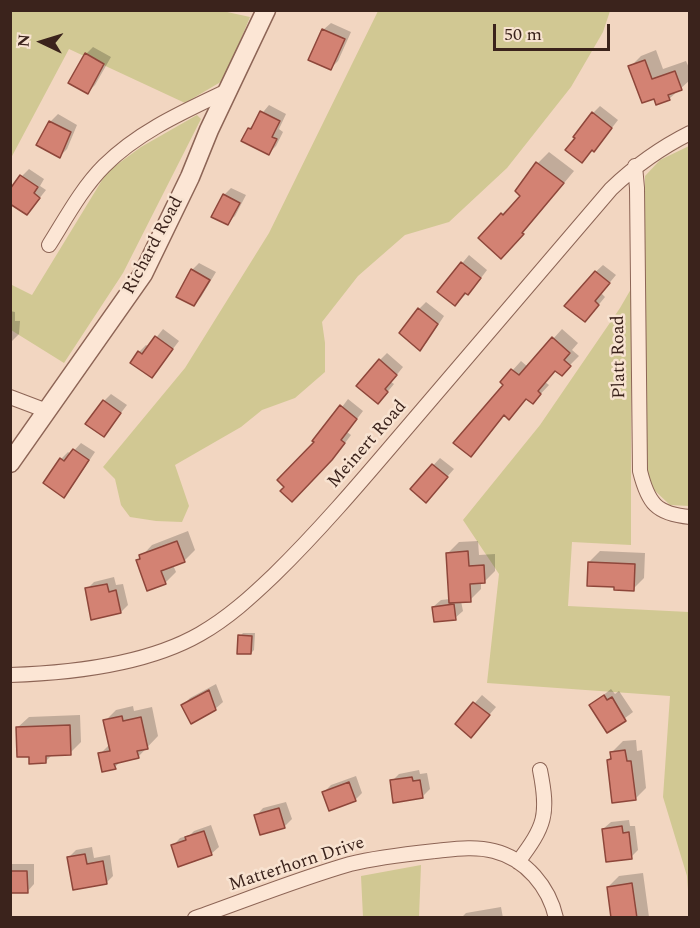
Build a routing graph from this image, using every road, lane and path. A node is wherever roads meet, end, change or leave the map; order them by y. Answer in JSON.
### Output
{"nodes":[{"id":1,"x":266,"y":10,"type":"edge"},
{"id":2,"x":229,"y":90,"type":"junction"},
{"id":3,"x":690,"y":133,"type":"edge"},
{"id":4,"x":635,"y":166,"type":"junction"},
{"id":5,"x":49,"y":245,"type":"dead end"},
{"id":6,"x":10,"y":397,"type":"edge"},
{"id":7,"x":47,"y":411,"type":"junction"},
{"id":8,"x":10,"y":463,"type":"edge"},
{"id":9,"x":690,"y":517,"type":"edge"},
{"id":10,"x":10,"y":675,"type":"edge"},
{"id":11,"x":540,"y":770,"type":"dead end"},
{"id":12,"x":518,"y":862,"type":"junction"},
{"id":13,"x":195,"y":918,"type":"edge"},
{"id":14,"x":556,"y":918,"type":"edge"}],
"edges":[{"from":1,"to":2,"type":"street","name":"Richard Road"},
{"from":2,"to":5,"type":"street"},
{"from":2,"to":7,"type":"street","name":"Richard Road"},
{"from":3,"to":4,"type":"street","name":"Meinert Road"},
{"from":4,"to":9,"type":"street","name":"Platt Road"},
{"from":4,"to":10,"type":"street","name":"Meinert Road"},
{"from":6,"to":7,"type":"street"},
{"from":7,"to":8,"type":"street","name":"Richard Road"},
{"from":11,"to":12,"type":"street"},
{"from":12,"to":13,"type":"street","name":"Matterhorn Drive"},
{"from":12,"to":14,"type":"street","name":"Matterhorn Drive"}]}
